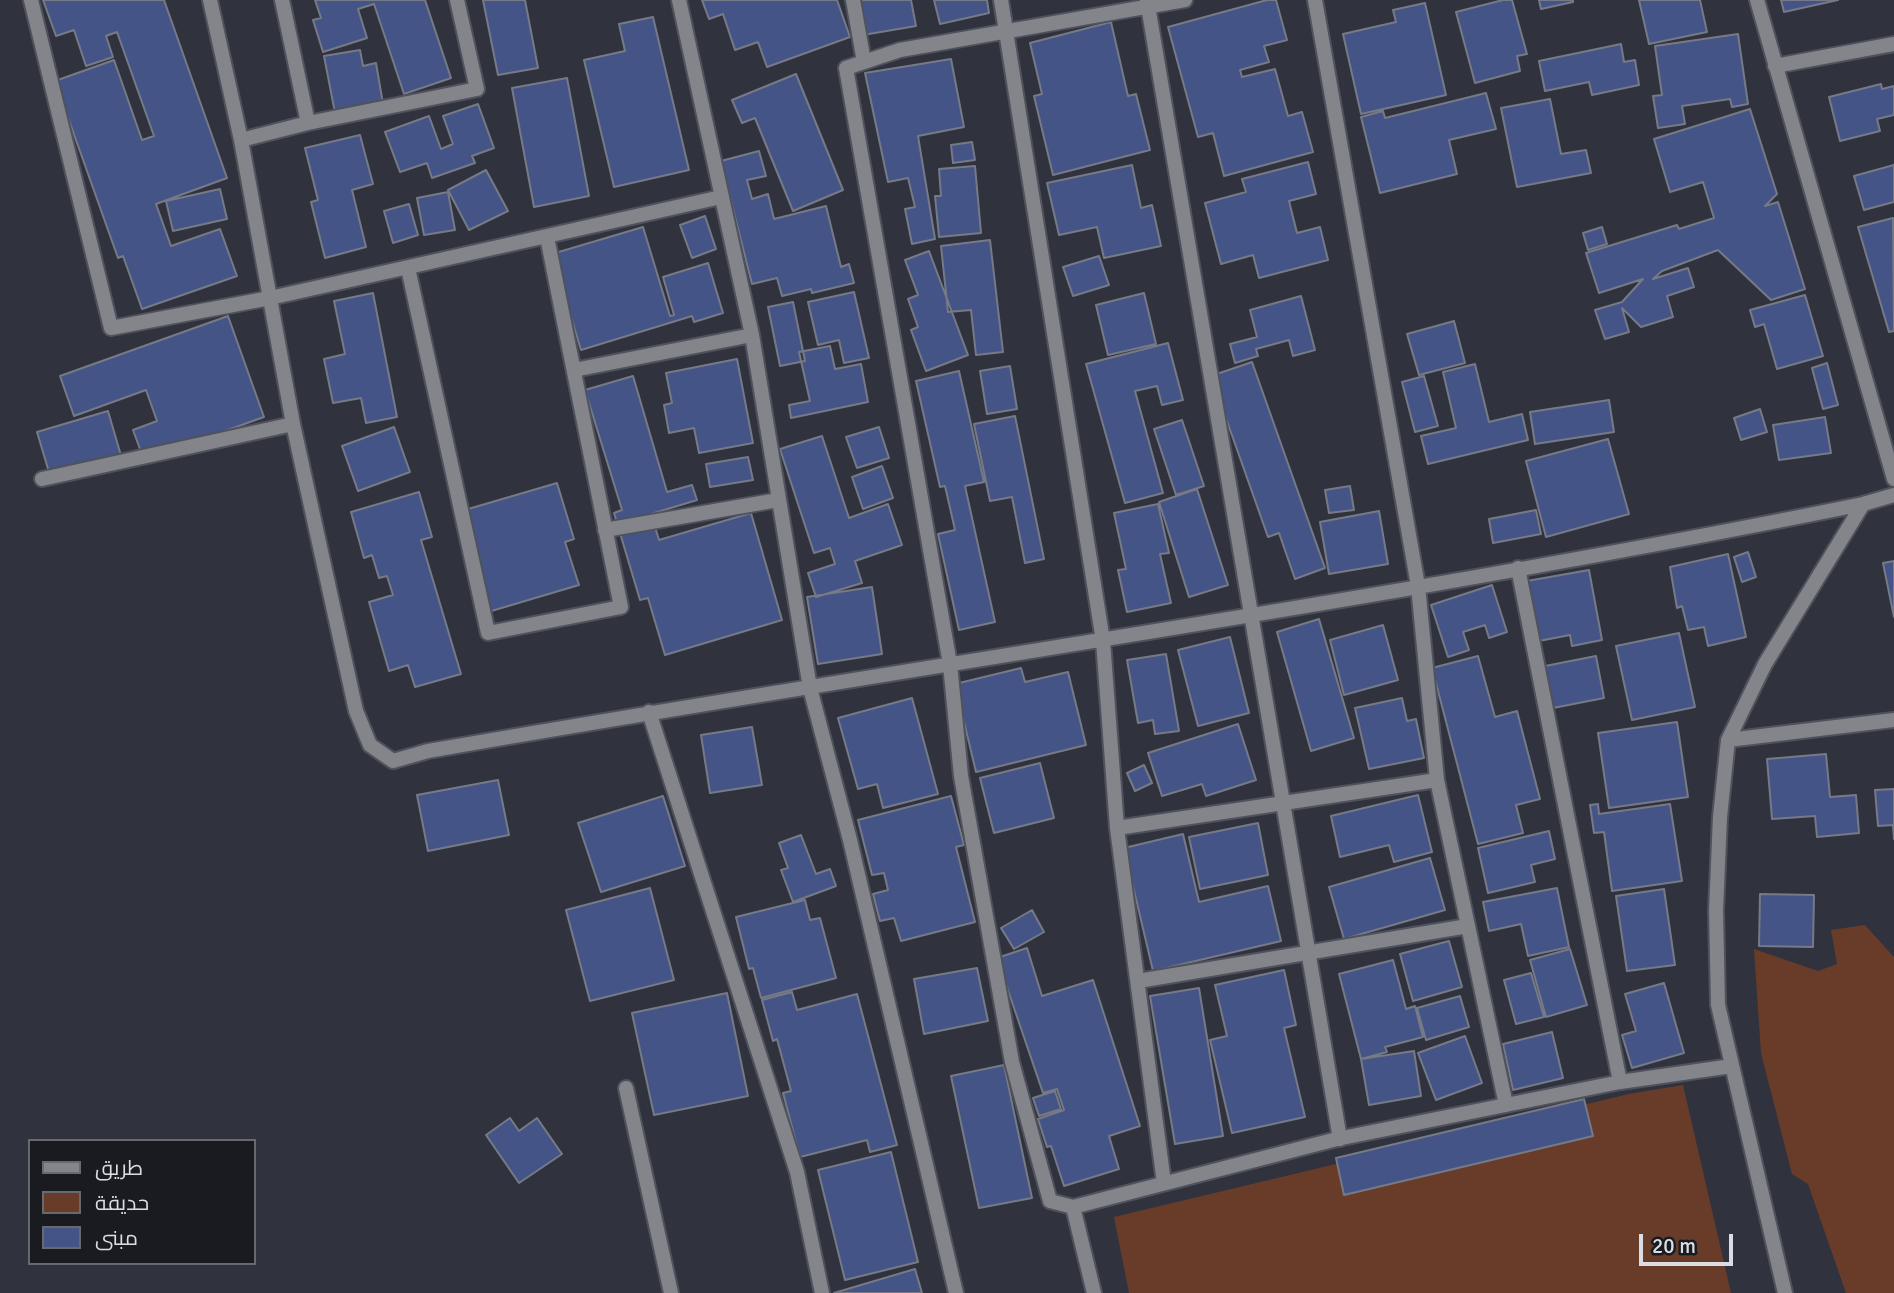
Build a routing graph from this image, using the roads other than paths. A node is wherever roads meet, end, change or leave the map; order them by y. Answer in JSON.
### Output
{"nodes":[{"id":1,"x":31,"y":0,"type":"edge"},
{"id":2,"x":210,"y":0,"type":"edge"},
{"id":3,"x":282,"y":0,"type":"edge"},
{"id":4,"x":457,"y":0,"type":"edge"},
{"id":5,"x":679,"y":0,"type":"edge"},
{"id":6,"x":853,"y":0,"type":"edge"},
{"id":7,"x":1001,"y":0,"type":"edge"},
{"id":8,"x":1185,"y":0,"type":"edge"},
{"id":9,"x":1315,"y":0,"type":"edge"},
{"id":10,"x":1757,"y":0,"type":"edge"},
{"id":11,"x":1147,"y":3,"type":"edge"},
{"id":12,"x":1007,"y":31,"type":"junction"},
{"id":13,"x":1894,"y":44,"type":"edge"},
{"id":14,"x":864,"y":62,"type":"junction"},
{"id":15,"x":1775,"y":66,"type":"junction"},
{"id":16,"x":308,"y":123,"type":"junction"},
{"id":17,"x":241,"y":140,"type":"junction"},
{"id":18,"x":721,"y":197,"type":"junction"},
{"id":19,"x":547,"y":237,"type":"junction"},
{"id":20,"x":408,"y":268,"type":"junction"},
{"id":21,"x":271,"y":298,"type":"junction"},
{"id":22,"x":752,"y":335,"type":"junction"},
{"id":23,"x":574,"y":370,"type":"junction"},
{"id":24,"x":293,"y":424,"type":"junction"},
{"id":25,"x":42,"y":479,"type":"dead end"},
{"id":26,"x":1894,"y":479,"type":"edge"},
{"id":27,"x":1894,"y":495,"type":"edge"},
{"id":28,"x":778,"y":500,"type":"junction"},
{"id":29,"x":1863,"y":504,"type":"junction"},
{"id":30,"x":606,"y":530,"type":"junction"},
{"id":31,"x":1518,"y":568,"type":"junction"},
{"id":32,"x":1418,"y":586,"type":"junction"},
{"id":33,"x":1250,"y":616,"type":"junction"},
{"id":34,"x":1103,"y":641,"type":"junction"},
{"id":35,"x":950,"y":664,"type":"junction"},
{"id":36,"x":810,"y":688,"type":"junction"},
{"id":37,"x":649,"y":712,"type":"junction"},
{"id":38,"x":1894,"y":720,"type":"edge"},
{"id":39,"x":1728,"y":740,"type":"junction"},
{"id":40,"x":1437,"y":779,"type":"junction"},
{"id":41,"x":1281,"y":805,"type":"junction"},
{"id":42,"x":1117,"y":828,"type":"junction"},
{"id":43,"x":1468,"y":926,"type":"junction"},
{"id":44,"x":1310,"y":954,"type":"junction"},
{"id":45,"x":1138,"y":981,"type":"junction"},
{"id":46,"x":1732,"y":1066,"type":"junction"},
{"id":47,"x":1620,"y":1082,"type":"junction"},
{"id":48,"x":626,"y":1088,"type":"dead end"},
{"id":49,"x":1507,"y":1105,"type":"junction"},
{"id":50,"x":1340,"y":1139,"type":"junction"},
{"id":51,"x":1164,"y":1183,"type":"junction"},
{"id":52,"x":1073,"y":1207,"type":"junction"},
{"id":53,"x":671,"y":1293,"type":"edge"},
{"id":54,"x":822,"y":1293,"type":"edge"},
{"id":55,"x":956,"y":1293,"type":"edge"},
{"id":56,"x":1094,"y":1293,"type":"edge"},
{"id":57,"x":1785,"y":1293,"type":"edge"}],
"edges":[{"from":1,"to":21,"type":"street"},
{"from":2,"to":17,"type":"street"},
{"from":3,"to":16,"type":"street"},
{"from":4,"to":16,"type":"street"},
{"from":5,"to":18,"type":"street"},
{"from":6,"to":14,"type":"street"},
{"from":7,"to":12,"type":"street"},
{"from":8,"to":11,"type":"street"},
{"from":9,"to":32,"type":"street"},
{"from":10,"to":15,"type":"street"},
{"from":11,"to":12,"type":"street"},
{"from":11,"to":33,"type":"street"},
{"from":12,"to":14,"type":"street"},
{"from":12,"to":34,"type":"street"},
{"from":13,"to":15,"type":"street"},
{"from":14,"to":35,"type":"street"},
{"from":15,"to":26,"type":"street"},
{"from":16,"to":17,"type":"street"},
{"from":17,"to":21,"type":"street"},
{"from":18,"to":19,"type":"street"},
{"from":18,"to":22,"type":"street"},
{"from":19,"to":20,"type":"street"},
{"from":19,"to":23,"type":"street"},
{"from":20,"to":21,"type":"street"},
{"from":20,"to":30,"type":"street"},
{"from":21,"to":24,"type":"street"},
{"from":22,"to":23,"type":"street"},
{"from":22,"to":28,"type":"street"},
{"from":23,"to":30,"type":"street"},
{"from":24,"to":25,"type":"street"},
{"from":24,"to":37,"type":"street"},
{"from":27,"to":29,"type":"street"},
{"from":28,"to":30,"type":"street"},
{"from":28,"to":36,"type":"street"},
{"from":29,"to":31,"type":"street"},
{"from":29,"to":39,"type":"street"},
{"from":31,"to":32,"type":"street"},
{"from":31,"to":47,"type":"street"},
{"from":32,"to":33,"type":"street"},
{"from":32,"to":40,"type":"street"},
{"from":33,"to":34,"type":"street"},
{"from":33,"to":41,"type":"street"},
{"from":34,"to":35,"type":"street"},
{"from":34,"to":42,"type":"street"},
{"from":35,"to":36,"type":"street"},
{"from":35,"to":52,"type":"street"},
{"from":36,"to":37,"type":"street"},
{"from":36,"to":55,"type":"street"},
{"from":37,"to":54,"type":"street"},
{"from":38,"to":39,"type":"street"},
{"from":39,"to":46,"type":"street"},
{"from":40,"to":41,"type":"street"},
{"from":40,"to":43,"type":"street"},
{"from":41,"to":42,"type":"street"},
{"from":41,"to":44,"type":"street"},
{"from":42,"to":45,"type":"street"},
{"from":43,"to":44,"type":"street"},
{"from":43,"to":49,"type":"street"},
{"from":44,"to":45,"type":"street"},
{"from":44,"to":50,"type":"street"},
{"from":45,"to":51,"type":"street"},
{"from":46,"to":47,"type":"street"},
{"from":46,"to":57,"type":"street"},
{"from":47,"to":49,"type":"street"},
{"from":48,"to":53,"type":"street"},
{"from":49,"to":50,"type":"street"},
{"from":50,"to":51,"type":"street"},
{"from":51,"to":52,"type":"street"},
{"from":52,"to":56,"type":"street"}]}
